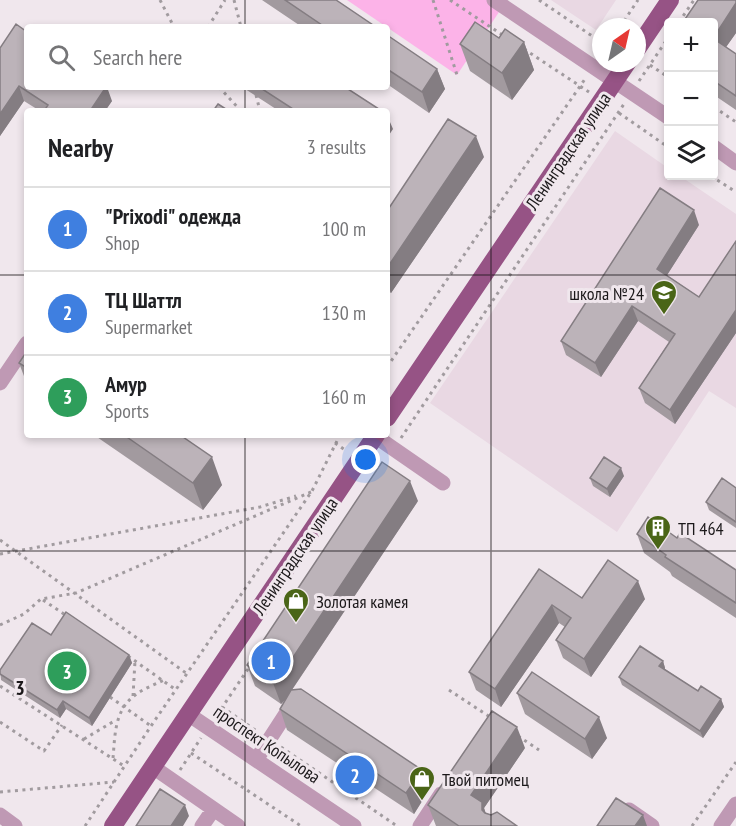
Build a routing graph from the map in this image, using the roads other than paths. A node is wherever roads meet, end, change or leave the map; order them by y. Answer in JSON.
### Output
{"nodes":[{"id":1,"x":494,"y":0,"type":"edge"},
{"id":2,"x":670,"y":0,"type":"edge"},
{"id":3,"x":646,"y":36,"type":"edge"},
{"id":4,"x":621,"y":72,"type":"edge"},
{"id":5,"x":615,"y":81,"type":"junction"},
{"id":6,"x":664,"y":114,"type":"edge"},
{"id":7,"x":718,"y":150,"type":"edge"},
{"id":8,"x":736,"y":163,"type":"edge"},
{"id":9,"x":24,"y":347,"type":"edge"},
{"id":10,"x":0,"y":383,"type":"edge"},
{"id":11,"x":390,"y":414,"type":"edge"},
{"id":12,"x":374,"y":438,"type":"edge"},
{"id":13,"x":378,"y":438,"type":"edge"},
{"id":14,"x":443,"y":483,"type":"dead end"},
{"id":15,"x":296,"y":703,"type":"edge"},
{"id":16,"x":188,"y":714,"type":"junction"},
{"id":17,"x":256,"y":760,"type":"junction"},
{"id":18,"x":153,"y":767,"type":"junction"},
{"id":19,"x":446,"y":787,"type":"edge"},
{"id":20,"x":736,"y":804,"type":"edge"},
{"id":21,"x":622,"y":805,"type":"edge"},
{"id":22,"x":213,"y":810,"type":"junction"},
{"id":23,"x":0,"y":815,"type":"edge"},
{"id":24,"x":15,"y":826,"type":"edge"},
{"id":25,"x":114,"y":826,"type":"edge"},
{"id":26,"x":202,"y":826,"type":"edge"},
{"id":27,"x":238,"y":826,"type":"edge"},
{"id":28,"x":354,"y":826,"type":"edge"},
{"id":29,"x":420,"y":826,"type":"edge"},
{"id":30,"x":652,"y":826,"type":"edge"},
{"id":31,"x":721,"y":826,"type":"edge"}],
"edges":[{"from":1,"to":5,"type":"street"},
{"from":2,"to":3,"type":"main road"},
{"from":4,"to":5,"type":"main road","name":"Ленинградская улица"},
{"from":5,"to":6,"type":"street"},
{"from":5,"to":11,"type":"main road","name":"Ленинградская улица"},
{"from":7,"to":8,"type":"street"},
{"from":9,"to":10,"type":"street"},
{"from":12,"to":16,"type":"main road","name":"Ленинградская улица"},
{"from":13,"to":14,"type":"street"},
{"from":15,"to":17,"type":"street"},
{"from":16,"to":17,"type":"street","name":"проспект Копылова"},
{"from":16,"to":18,"type":"main road","name":"Ленинградская улица"},
{"from":17,"to":28,"type":"street","name":"проспект Копылова"},
{"from":18,"to":22,"type":"street"},
{"from":18,"to":25,"type":"main road","name":"Ленинградская улица"},
{"from":19,"to":29,"type":"street"},
{"from":20,"to":31,"type":"street"},
{"from":21,"to":30,"type":"street"},
{"from":22,"to":26,"type":"street"},
{"from":22,"to":27,"type":"street"},
{"from":23,"to":24,"type":"street"}]}
